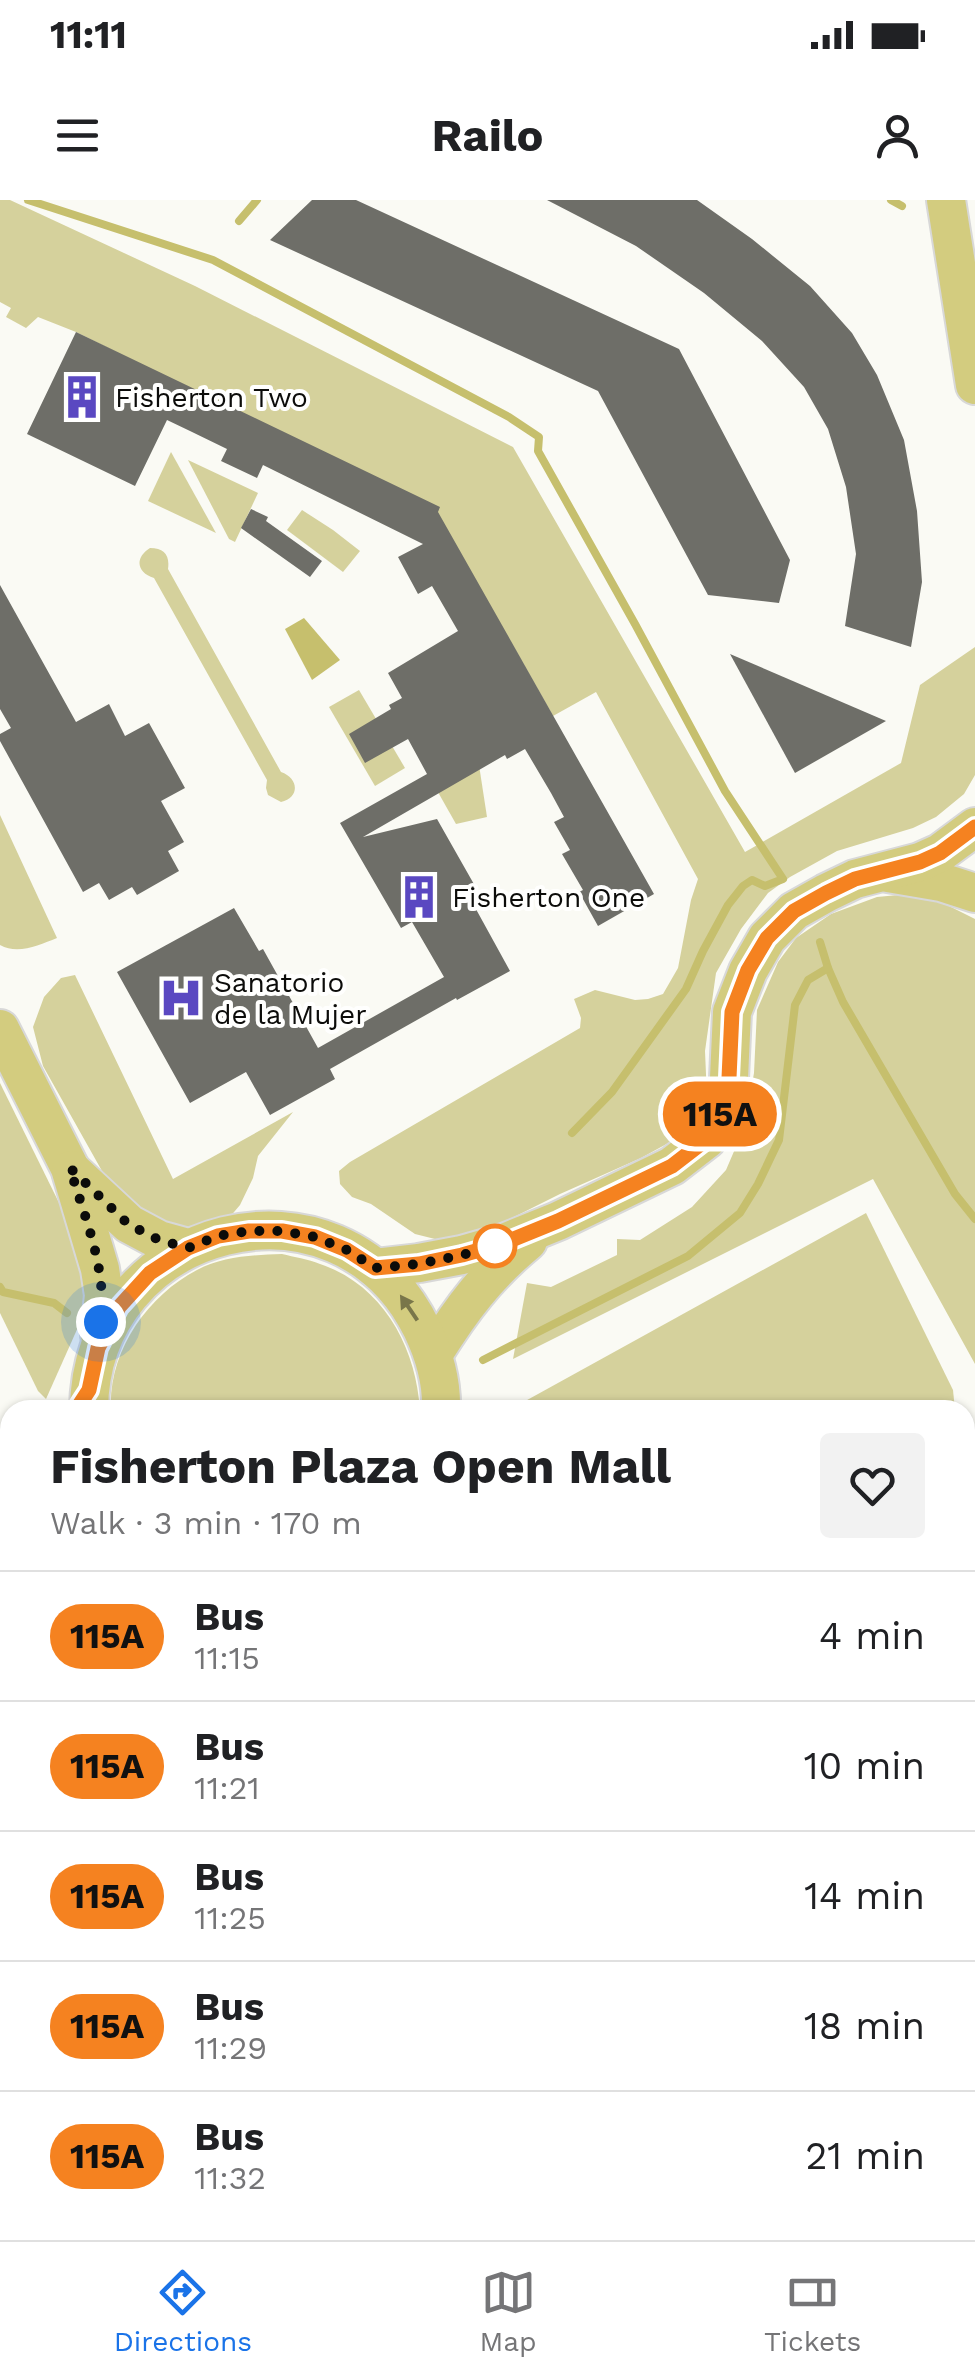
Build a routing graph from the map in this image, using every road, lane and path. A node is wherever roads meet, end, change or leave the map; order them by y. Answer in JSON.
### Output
{"nodes":[{"id":1,"x":946,"y":200,"type":"edge"},
{"id":2,"x":975,"y":385,"type":"edge"},
{"id":3,"x":975,"y":827,"type":"edge"},
{"id":4,"x":975,"y":842,"type":"edge"},
{"id":5,"x":975,"y":868,"type":"edge"},
{"id":6,"x":886,"y":872,"type":"junction"},
{"id":7,"x":975,"y":893,"type":"edge"},
{"id":8,"x":0,"y":1029,"type":"edge"},
{"id":9,"x":70,"y":1168,"type":"junction"},
{"id":10,"x":544,"y":1227,"type":"junction"},
{"id":11,"x":188,"y":1248,"type":"junction"},
{"id":12,"x":375,"y":1268,"type":"junction"},
{"id":13,"x":98,"y":1348,"type":"junction"},
{"id":14,"x":434,"y":1353,"type":"junction"},
{"id":15,"x":86,"y":1400,"type":"edge"},
{"id":16,"x":441,"y":1400,"type":"edge"}],
"edges":[{"from":1,"to":2,"type":"main road"},
{"from":3,"to":6,"type":"main road"},
{"from":4,"to":5,"type":"main road"},
{"from":6,"to":7,"type":"main road"},
{"from":6,"to":10,"type":"main road"},
{"from":8,"to":9,"type":"main road"},
{"from":9,"to":11,"type":"main road"},
{"from":9,"to":13,"type":"main road"},
{"from":10,"to":12,"type":"main road"},
{"from":10,"to":14,"type":"main road"},
{"from":11,"to":12,"type":"main road"},
{"from":11,"to":13,"type":"main road"},
{"from":14,"to":12,"type":"main road","one_way":true},
{"from":13,"to":15,"type":"main road"},
{"from":14,"to":16,"type":"main road"}]}
